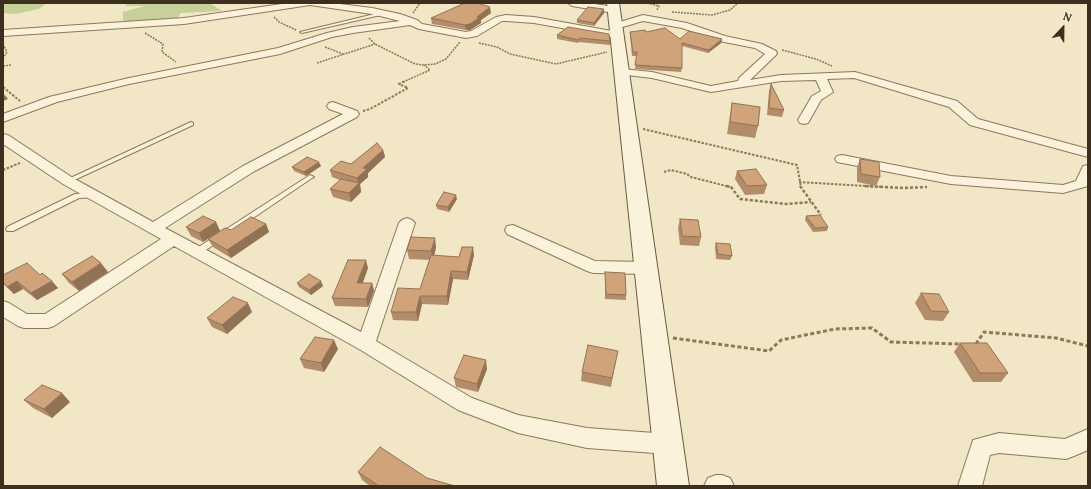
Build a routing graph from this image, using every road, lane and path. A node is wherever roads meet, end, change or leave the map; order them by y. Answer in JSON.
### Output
{"nodes":[{"id":1,"x":307,"y":3,"type":"edge"},
{"id":2,"x":312,"y":3,"type":"edge"},
{"id":3,"x":572,"y":3,"type":"edge"},
{"id":4,"x":647,"y":3,"type":"edge"},
{"id":5,"x":738,"y":3,"type":"edge"},
{"id":6,"x":657,"y":10,"type":"junction"},
{"id":7,"x":664,"y":11,"type":"dead end"},
{"id":8,"x":670,"y":12,"type":"dead end"},
{"id":9,"x":383,"y":13,"type":"junction"},
{"id":10,"x":651,"y":20,"type":"junction"},
{"id":11,"x":414,"y":22,"type":"junction"},
{"id":12,"x":141,"y":24,"type":"junction"},
{"id":13,"x":616,"y":25,"type":"edge"},
{"id":14,"x":357,"y":29,"type":"junction"},
{"id":15,"x":302,"y":32,"type":"dead end"},
{"id":16,"x":3,"y":34,"type":"edge"},
{"id":17,"x":464,"y":37,"type":"junction"},
{"id":18,"x":3,"y":44,"type":"edge"},
{"id":19,"x":375,"y":44,"type":"junction"},
{"id":20,"x":758,"y":46,"type":"junction"},
{"id":21,"x":3,"y":58,"type":"edge"},
{"id":22,"x":317,"y":63,"type":"dead end"},
{"id":23,"x":12,"y":65,"type":"dead end"},
{"id":24,"x":424,"y":65,"type":"junction"},
{"id":25,"x":3,"y":66,"type":"edge"},
{"id":26,"x":188,"y":70,"type":"junction"},
{"id":27,"x":622,"y":72,"type":"junction"},
{"id":28,"x":855,"y":75,"type":"junction"},
{"id":29,"x":820,"y":76,"type":"junction"},
{"id":30,"x":744,"y":85,"type":"junction"},
{"id":31,"x":3,"y":87,"type":"edge"},
{"id":32,"x":333,"y":106,"type":"dead end"},
{"id":33,"x":27,"y":108,"type":"junction"},
{"id":34,"x":353,"y":114,"type":"junction"},
{"id":35,"x":3,"y":118,"type":"edge"},
{"id":36,"x":804,"y":120,"type":"dead end"},
{"id":37,"x":191,"y":124,"type":"dead end"},
{"id":38,"x":629,"y":127,"type":"junction"},
{"id":39,"x":3,"y":138,"type":"edge"},
{"id":40,"x":1088,"y":153,"type":"edge"},
{"id":41,"x":842,"y":159,"type":"dead end"},
{"id":42,"x":1088,"y":169,"type":"edge"},
{"id":43,"x":664,"y":172,"type":"dead end"},
{"id":44,"x":310,"y":177,"type":"dead end"},
{"id":45,"x":68,"y":181,"type":"junction"},
{"id":46,"x":799,"y":182,"type":"junction"},
{"id":47,"x":934,"y":187,"type":"dead end"},
{"id":48,"x":94,"y":195,"type":"junction"},
{"id":49,"x":812,"y":202,"type":"junction"},
{"id":50,"x":821,"y":215,"type":"edge"},
{"id":51,"x":407,"y":223,"type":"dead end"},
{"id":52,"x":10,"y":229,"type":"dead end"},
{"id":53,"x":153,"y":229,"type":"junction"},
{"id":54,"x":513,"y":230,"type":"dead end"},
{"id":55,"x":174,"y":239,"type":"junction"},
{"id":56,"x":198,"y":252,"type":"junction"},
{"id":57,"x":646,"y":268,"type":"junction"},
{"id":58,"x":3,"y":308,"type":"edge"},
{"id":59,"x":654,"y":335,"type":"junction"},
{"id":60,"x":366,"y":344,"type":"junction"},
{"id":61,"x":1088,"y":346,"type":"edge"},
{"id":62,"x":1088,"y":439,"type":"edge"},
{"id":63,"x":668,"y":444,"type":"junction"},
{"id":64,"x":673,"y":486,"type":"edge"},
{"id":65,"x":716,"y":486,"type":"edge"},
{"id":66,"x":722,"y":486,"type":"edge"},
{"id":67,"x":970,"y":486,"type":"edge"}],
"edges":[{"from":1,"to":12,"type":"street"},
{"from":2,"to":9,"type":"street"},
{"from":3,"to":13,"type":"street"},
{"from":4,"to":6,"type":"path"},
{"from":5,"to":8,"type":"path"},
{"from":6,"to":7,"type":"path"},
{"from":6,"to":10,"type":"path"},
{"from":9,"to":11,"type":"street"},
{"from":9,"to":15,"type":"lane"},
{"from":10,"to":13,"type":"street"},
{"from":10,"to":20,"type":"street"},
{"from":11,"to":14,"type":"street"},
{"from":11,"to":17,"type":"street"},
{"from":12,"to":16,"type":"street"},
{"from":12,"to":26,"type":"path"},
{"from":13,"to":17,"type":"street"},
{"from":13,"to":17,"type":"path"},
{"from":13,"to":27,"type":"main road"},
{"from":14,"to":19,"type":"path"},
{"from":14,"to":26,"type":"street"},
{"from":17,"to":24,"type":"path"},
{"from":18,"to":21,"type":"path"},
{"from":19,"to":22,"type":"path"},
{"from":19,"to":24,"type":"path"},
{"from":20,"to":28,"type":"path"},
{"from":20,"to":30,"type":"street"},
{"from":23,"to":25,"type":"path"},
{"from":24,"to":34,"type":"path"},
{"from":26,"to":33,"type":"street"},
{"from":27,"to":30,"type":"street"},
{"from":27,"to":38,"type":"main road"},
{"from":28,"to":29,"type":"street"},
{"from":28,"to":40,"type":"street"},
{"from":29,"to":30,"type":"street"},
{"from":29,"to":36,"type":"street"},
{"from":31,"to":33,"type":"path"},
{"from":32,"to":34,"type":"street"},
{"from":33,"to":35,"type":"street"},
{"from":34,"to":53,"type":"street"},
{"from":37,"to":45,"type":"lane"},
{"from":38,"to":46,"type":"path"},
{"from":38,"to":57,"type":"main road"},
{"from":39,"to":45,"type":"street"},
{"from":41,"to":42,"type":"street"},
{"from":43,"to":49,"type":"path"},
{"from":44,"to":56,"type":"lane"},
{"from":45,"to":48,"type":"street"},
{"from":46,"to":47,"type":"path"},
{"from":46,"to":49,"type":"path"},
{"from":48,"to":52,"type":"lane"},
{"from":48,"to":53,"type":"street"},
{"from":49,"to":50,"type":"path"},
{"from":51,"to":60,"type":"street"},
{"from":53,"to":55,"type":"street"},
{"from":54,"to":57,"type":"street"},
{"from":55,"to":56,"type":"street"},
{"from":55,"to":58,"type":"street"},
{"from":56,"to":60,"type":"street"},
{"from":57,"to":59,"type":"main road"},
{"from":59,"to":61,"type":"path"},
{"from":59,"to":63,"type":"main road"},
{"from":60,"to":63,"type":"street"},
{"from":62,"to":67,"type":"street"},
{"from":63,"to":64,"type":"main road"},
{"from":65,"to":66,"type":"street"}]}
